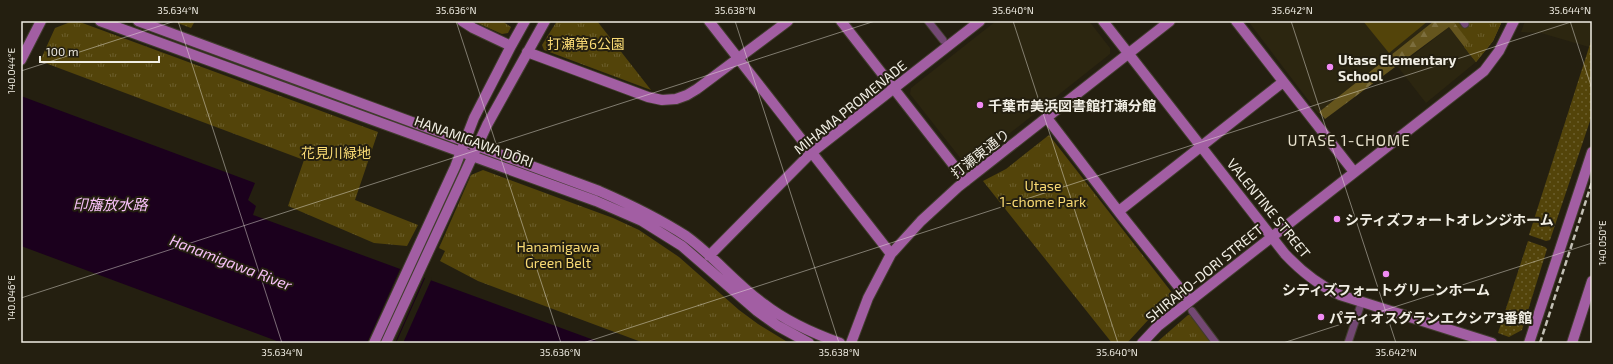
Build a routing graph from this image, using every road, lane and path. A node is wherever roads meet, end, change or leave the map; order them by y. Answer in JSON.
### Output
{"nodes":[{"id":1,"x":41,"y":21,"type":"edge"},
{"id":2,"x":100,"y":21,"type":"edge"},
{"id":3,"x":138,"y":21,"type":"edge"},
{"id":4,"x":462,"y":21,"type":"edge"},
{"id":5,"x":525,"y":21,"type":"edge"},
{"id":6,"x":545,"y":21,"type":"edge"},
{"id":7,"x":709,"y":21,"type":"edge"},
{"id":8,"x":788,"y":21,"type":"edge"},
{"id":9,"x":841,"y":21,"type":"edge"},
{"id":10,"x":928,"y":21,"type":"edge"},
{"id":11,"x":980,"y":21,"type":"edge"},
{"id":12,"x":1103,"y":21,"type":"edge"},
{"id":13,"x":1170,"y":21,"type":"edge"},
{"id":14,"x":1236,"y":21,"type":"edge"},
{"id":15,"x":1514,"y":21,"type":"edge"},
{"id":16,"x":943,"y":40,"type":"dead end"},
{"id":17,"x":510,"y":46,"type":"junction"},
{"id":18,"x":527,"y":52,"type":"junction"},
{"id":19,"x":1129,"y":53,"type":"junction"},
{"id":20,"x":738,"y":59,"type":"junction"},
{"id":21,"x":21,"y":60,"type":"edge"},
{"id":22,"x":1283,"y":82,"type":"junction"},
{"id":23,"x":894,"y":89,"type":"junction"},
{"id":24,"x":1047,"y":118,"type":"junction"},
{"id":25,"x":465,"y":141,"type":"junction"},
{"id":26,"x":477,"y":146,"type":"junction"},
{"id":27,"x":1200,"y":146,"type":"junction"},
{"id":28,"x":461,"y":151,"type":"junction"},
{"id":29,"x":1592,"y":152,"type":"edge"},
{"id":30,"x":811,"y":153,"type":"junction"},
{"id":31,"x":473,"y":156,"type":"junction"},
{"id":32,"x":1354,"y":172,"type":"junction"},
{"id":33,"x":966,"y":181,"type":"junction"},
{"id":34,"x":1119,"y":211,"type":"junction"},
{"id":35,"x":1272,"y":236,"type":"junction"},
{"id":36,"x":891,"y":254,"type":"junction"},
{"id":37,"x":709,"y":256,"type":"junction"},
{"id":38,"x":1592,"y":281,"type":"edge"},
{"id":39,"x":1191,"y":306,"type":"junction"},
{"id":40,"x":1360,"y":307,"type":"dead end"},
{"id":41,"x":374,"y":343,"type":"edge"},
{"id":42,"x":386,"y":343,"type":"edge"},
{"id":43,"x":809,"y":343,"type":"edge"},
{"id":44,"x":840,"y":343,"type":"edge"},
{"id":45,"x":851,"y":343,"type":"edge"},
{"id":46,"x":1142,"y":343,"type":"edge"},
{"id":47,"x":1216,"y":343,"type":"edge"},
{"id":48,"x":1348,"y":343,"type":"edge"},
{"id":49,"x":1492,"y":343,"type":"edge"},
{"id":50,"x":1529,"y":343,"type":"edge"},
{"id":51,"x":1572,"y":343,"type":"edge"}],
"edges":[{"from":1,"to":21,"type":"street"},
{"from":2,"to":28,"type":"street","name":"HANAMIGAWA DŌRI"},
{"from":3,"to":25,"type":"street","name":"HANAMIGAWA DŌRI"},
{"from":4,"to":17,"type":"street"},
{"from":5,"to":17,"type":"street"},
{"from":6,"to":18,"type":"street"},
{"from":7,"to":20,"type":"street"},
{"from":8,"to":20,"type":"street"},
{"from":9,"to":23,"type":"street"},
{"from":10,"to":16,"type":"street"},
{"from":11,"to":23,"type":"street","name":"MIHAMA PROMENADE"},
{"from":12,"to":19,"type":"street","name":"VALENTINE STREET"},
{"from":13,"to":19,"type":"street","name":"打瀬東通り"},
{"from":14,"to":22,"type":"street"},
{"from":15,"to":32,"type":"street","name":"SHIRAHO-DORI STREET"},
{"from":17,"to":25,"type":"street"},
{"from":18,"to":20,"type":"street"},
{"from":18,"to":26,"type":"street"},
{"from":19,"to":24,"type":"street","name":"打瀬東通り"},
{"from":19,"to":27,"type":"street","name":"VALENTINE STREET"},
{"from":20,"to":30,"type":"street"},
{"from":22,"to":27,"type":"street"},
{"from":22,"to":32,"type":"street"},
{"from":23,"to":30,"type":"street","name":"MIHAMA PROMENADE"},
{"from":23,"to":33,"type":"street"},
{"from":24,"to":33,"type":"street","name":"打瀬東通り"},
{"from":24,"to":34,"type":"street"},
{"from":25,"to":26,"type":"street","name":"HANAMIGAWA DŌRI"},
{"from":25,"to":28,"type":"street"},
{"from":26,"to":31,"type":"street"},
{"from":26,"to":37,"type":"street","name":"HANAMIGAWA DŌRI"},
{"from":27,"to":34,"type":"street"},
{"from":27,"to":35,"type":"street","name":"VALENTINE STREET"},
{"from":28,"to":31,"type":"street","name":"HANAMIGAWA DŌRI"},
{"from":28,"to":41,"type":"street"},
{"from":29,"to":50,"type":"street"},
{"from":30,"to":36,"type":"street"},
{"from":30,"to":37,"type":"street","name":"MIHAMA PROMENADE"},
{"from":31,"to":42,"type":"street"},
{"from":31,"to":43,"type":"street","name":"HANAMIGAWA DŌRI"},
{"from":32,"to":35,"type":"street","name":"SHIRAHO-DORI STREET"},
{"from":33,"to":36,"type":"street","name":"打瀬東通り"},
{"from":34,"to":39,"type":"street"},
{"from":35,"to":39,"type":"street","name":"SHIRAHO-DORI STREET"},
{"from":35,"to":49,"type":"street","name":"VALENTINE STREET"},
{"from":36,"to":45,"type":"street","name":"打瀬東通り"},
{"from":37,"to":44,"type":"street","name":"HANAMIGAWA DŌRI"},
{"from":38,"to":51,"type":"street"},
{"from":39,"to":46,"type":"street","name":"SHIRAHO-DORI STREET"},
{"from":39,"to":47,"type":"street"},
{"from":40,"to":48,"type":"street"}]}
